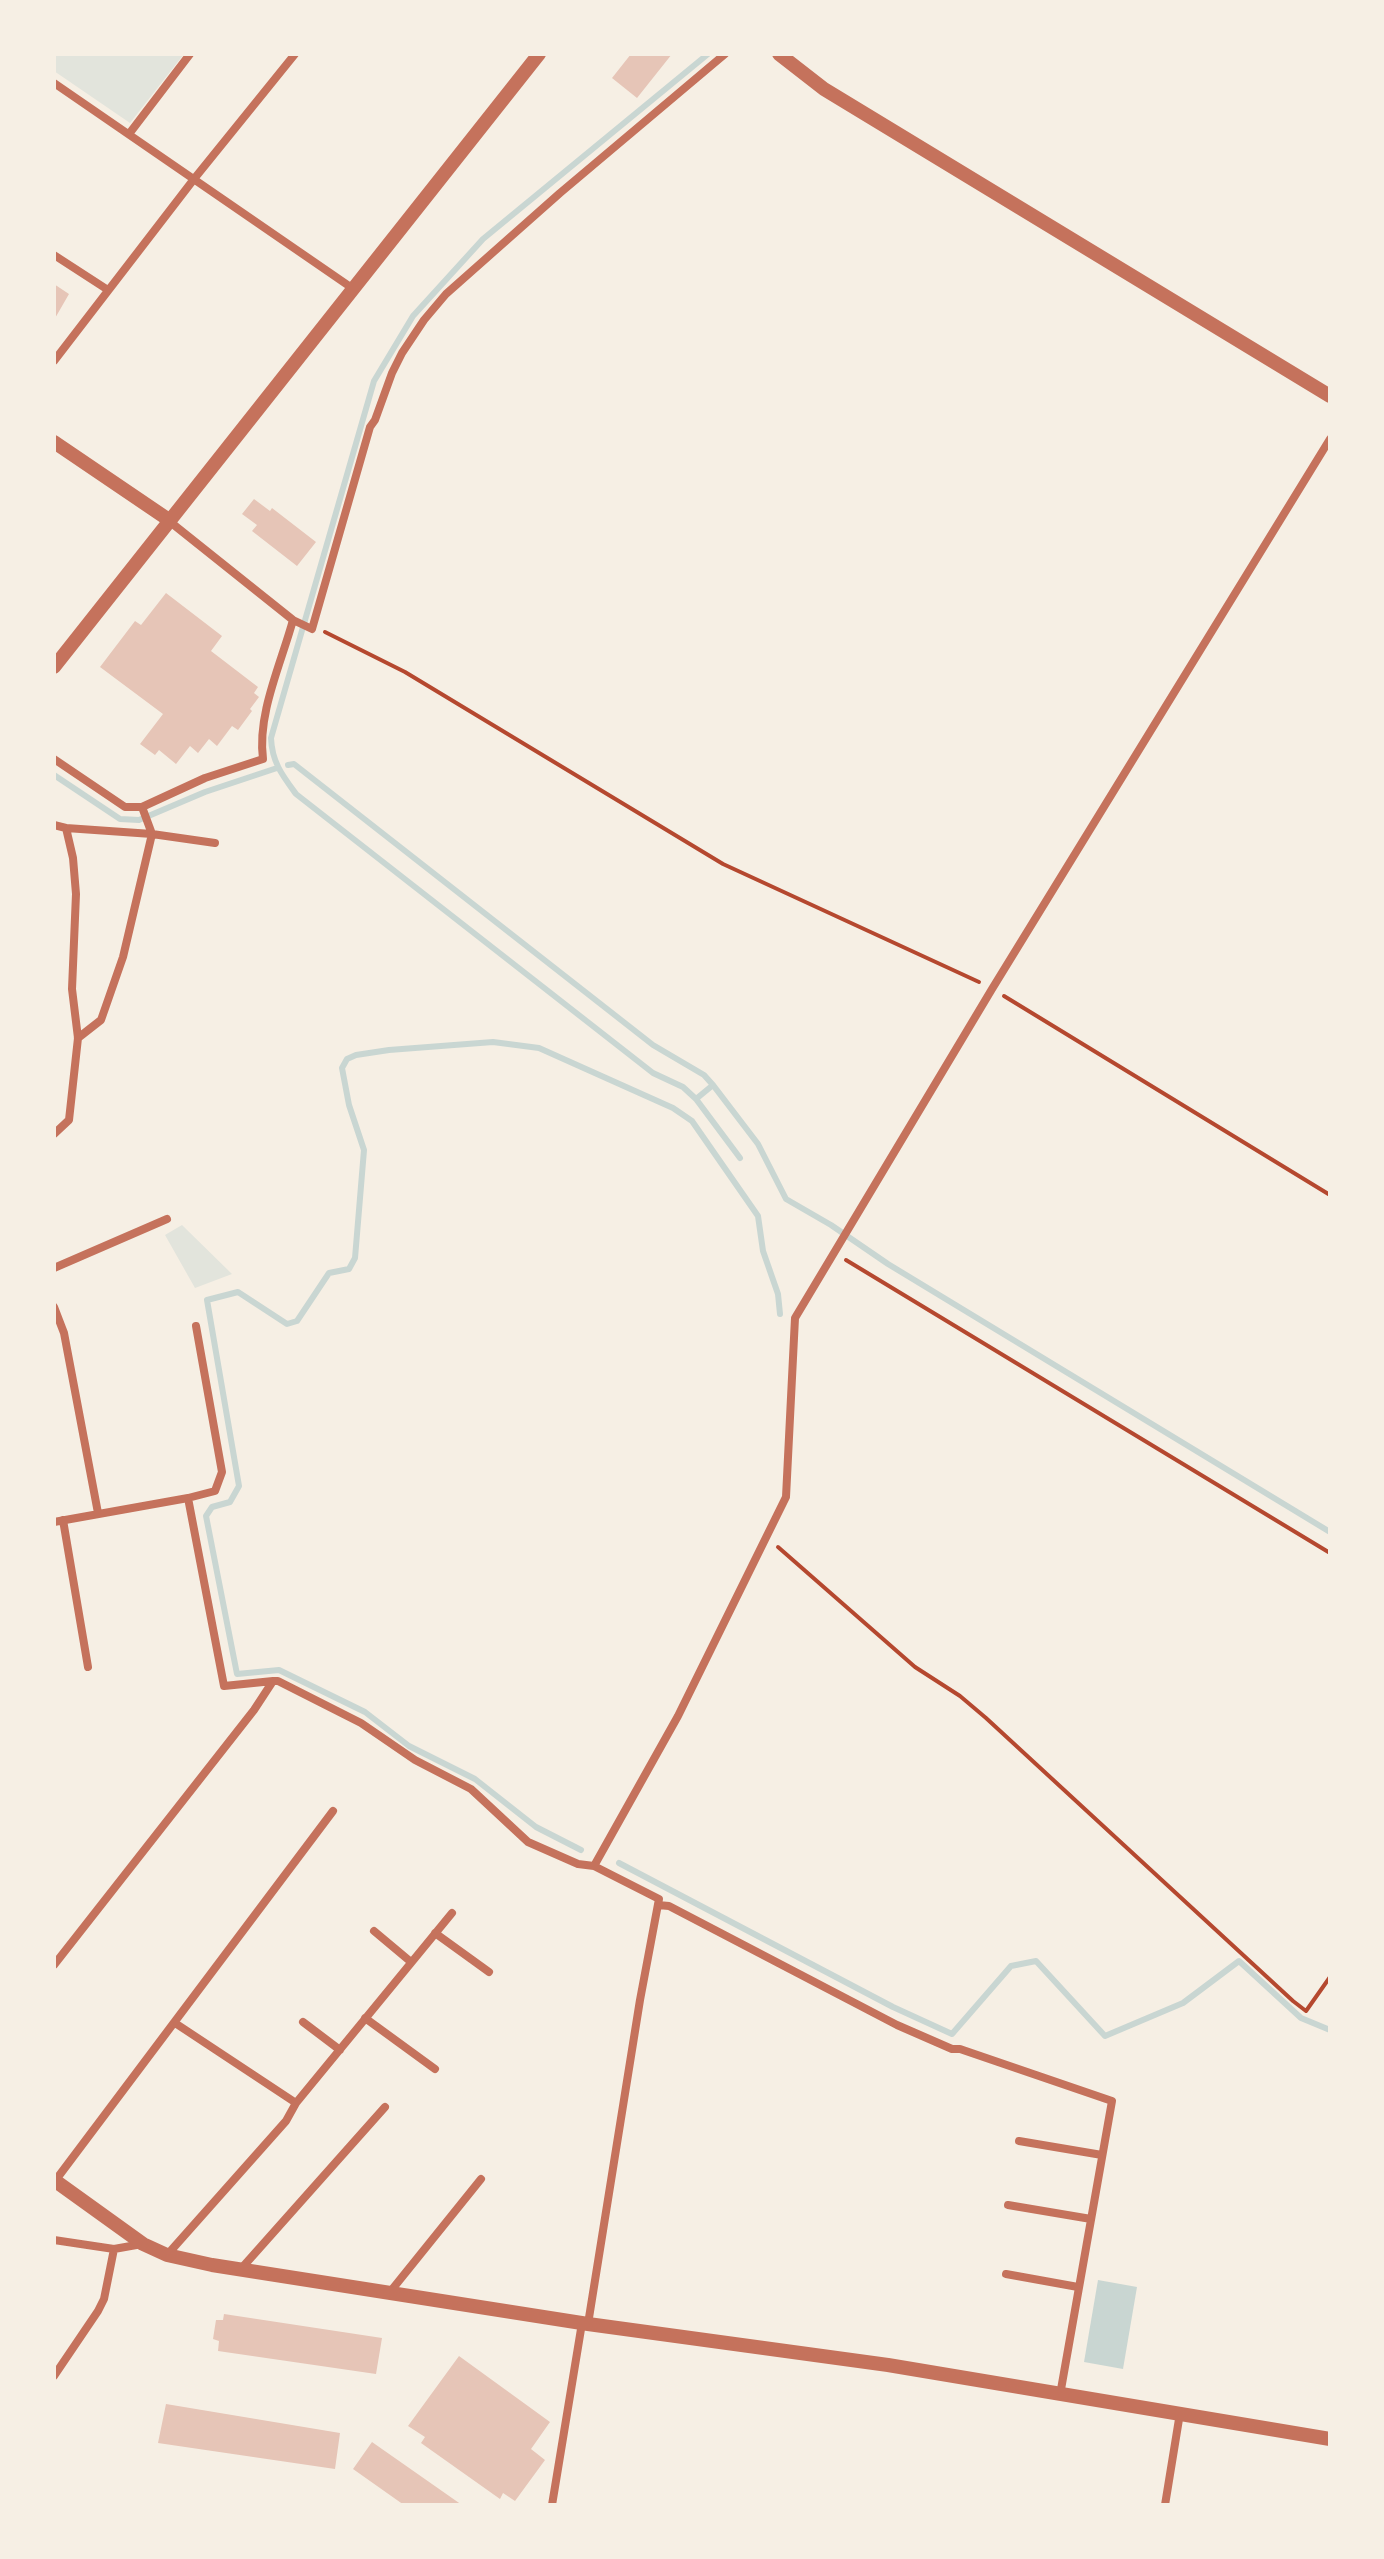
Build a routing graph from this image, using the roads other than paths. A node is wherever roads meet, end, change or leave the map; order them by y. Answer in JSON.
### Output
{"nodes":[{"id":1,"x":190,"y":54,"type":"edge"},
{"id":2,"x":295,"y":54,"type":"edge"},
{"id":3,"x":539,"y":54,"type":"edge"},
{"id":4,"x":725,"y":54,"type":"edge"},
{"id":5,"x":779,"y":54,"type":"edge"},
{"id":6,"x":54,"y":83,"type":"edge"},
{"id":7,"x":129,"y":134,"type":"junction"},
{"id":8,"x":194,"y":179,"type":"junction"},
{"id":9,"x":54,"y":255,"type":"edge"},
{"id":10,"x":352,"y":288,"type":"junction"},
{"id":11,"x":108,"y":290,"type":"junction"},
{"id":12,"x":54,"y":361,"type":"edge"},
{"id":13,"x":1330,"y":396,"type":"edge"},
{"id":14,"x":1330,"y":439,"type":"edge"},
{"id":15,"x":54,"y":442,"type":"edge"},
{"id":16,"x":169,"y":520,"type":"junction"},
{"id":17,"x":293,"y":620,"type":"junction"},
{"id":18,"x":54,"y":667,"type":"edge"},
{"id":19,"x":54,"y":759,"type":"edge"},
{"id":20,"x":142,"y":808,"type":"junction"},
{"id":21,"x":54,"y":825,"type":"edge"},
{"id":22,"x":66,"y":828,"type":"junction"},
{"id":23,"x":151,"y":832,"type":"junction"},
{"id":24,"x":215,"y":843,"type":"dead end"},
{"id":25,"x":78,"y":1038,"type":"junction"},
{"id":26,"x":54,"y":1134,"type":"edge"},
{"id":27,"x":167,"y":1219,"type":"dead end"},
{"id":28,"x":54,"y":1268,"type":"edge"},
{"id":29,"x":54,"y":1307,"type":"edge"},
{"id":30,"x":196,"y":1326,"type":"dead end"},
{"id":31,"x":188,"y":1498,"type":"junction"},
{"id":32,"x":98,"y":1513,"type":"junction"},
{"id":33,"x":58,"y":1521,"type":"edge"},
{"id":34,"x":88,"y":1667,"type":"dead end"},
{"id":35,"x":273,"y":1681,"type":"junction"},
{"id":36,"x":333,"y":1811,"type":"dead end"},
{"id":37,"x":594,"y":1866,"type":"junction"},
{"id":38,"x":658,"y":1905,"type":"junction"},
{"id":39,"x":452,"y":1913,"type":"dead end"},
{"id":40,"x":374,"y":1931,"type":"dead end"},
{"id":41,"x":435,"y":1933,"type":"junction"},
{"id":42,"x":411,"y":1962,"type":"junction"},
{"id":43,"x":54,"y":1965,"type":"edge"},
{"id":44,"x":489,"y":1972,"type":"dead end"},
{"id":45,"x":365,"y":2018,"type":"junction"},
{"id":46,"x":303,"y":2022,"type":"dead end"},
{"id":47,"x":175,"y":2023,"type":"junction"},
{"id":48,"x":340,"y":2050,"type":"junction"},
{"id":49,"x":435,"y":2069,"type":"dead end"},
{"id":50,"x":296,"y":2103,"type":"junction"},
{"id":51,"x":385,"y":2107,"type":"dead end"},
{"id":52,"x":1019,"y":2141,"type":"dead end"},
{"id":53,"x":1102,"y":2155,"type":"junction"},
{"id":54,"x":481,"y":2179,"type":"dead end"},
{"id":55,"x":55,"y":2180,"type":"edge"},
{"id":56,"x":1008,"y":2205,"type":"dead end"},
{"id":57,"x":1091,"y":2219,"type":"junction"},
{"id":58,"x":54,"y":2240,"type":"edge"},
{"id":59,"x":143,"y":2244,"type":"junction"},
{"id":60,"x":114,"y":2249,"type":"junction"},
{"id":61,"x":167,"y":2255,"type":"junction"},
{"id":62,"x":240,"y":2270,"type":"junction"},
{"id":63,"x":1006,"y":2274,"type":"dead end"},
{"id":64,"x":1078,"y":2287,"type":"junction"},
{"id":65,"x":390,"y":2292,"type":"junction"},
{"id":66,"x":585,"y":2323,"type":"junction"},
{"id":67,"x":54,"y":2376,"type":"edge"},
{"id":68,"x":1060,"y":2395,"type":"junction"},
{"id":69,"x":1180,"y":2413,"type":"junction"},
{"id":70,"x":1330,"y":2439,"type":"edge"},
{"id":71,"x":552,"y":2505,"type":"edge"},
{"id":72,"x":1165,"y":2505,"type":"edge"}],
"edges":[{"from":1,"to":7,"type":"street"},
{"from":2,"to":8,"type":"street"},
{"from":3,"to":10,"type":"street"},
{"from":4,"to":17,"type":"street"},
{"from":5,"to":13,"type":"street"},
{"from":6,"to":7,"type":"street"},
{"from":7,"to":8,"type":"street"},
{"from":8,"to":10,"type":"street"},
{"from":8,"to":11,"type":"street"},
{"from":9,"to":11,"type":"street"},
{"from":10,"to":16,"type":"street"},
{"from":11,"to":12,"type":"street"},
{"from":14,"to":37,"type":"street"},
{"from":15,"to":16,"type":"street"},
{"from":16,"to":17,"type":"street"},
{"from":16,"to":18,"type":"street"},
{"from":17,"to":20,"type":"street"},
{"from":19,"to":20,"type":"street"},
{"from":20,"to":23,"type":"street"},
{"from":21,"to":22,"type":"street"},
{"from":22,"to":23,"type":"street"},
{"from":22,"to":25,"type":"street"},
{"from":23,"to":24,"type":"street"},
{"from":23,"to":25,"type":"street"},
{"from":25,"to":26,"type":"street"},
{"from":27,"to":28,"type":"street"},
{"from":29,"to":32,"type":"street"},
{"from":30,"to":31,"type":"street"},
{"from":31,"to":32,"type":"street"},
{"from":31,"to":35,"type":"street"},
{"from":32,"to":33,"type":"street"},
{"from":33,"to":34,"type":"street"},
{"from":35,"to":37,"type":"street"},
{"from":35,"to":43,"type":"street"},
{"from":36,"to":47,"type":"street"},
{"from":37,"to":38,"type":"street"},
{"from":38,"to":53,"type":"street"},
{"from":38,"to":66,"type":"street"},
{"from":39,"to":41,"type":"street"},
{"from":40,"to":42,"type":"street"},
{"from":41,"to":42,"type":"street"},
{"from":41,"to":44,"type":"street"},
{"from":42,"to":45,"type":"street"},
{"from":45,"to":48,"type":"street"},
{"from":45,"to":49,"type":"street"},
{"from":46,"to":48,"type":"street"},
{"from":47,"to":50,"type":"street"},
{"from":47,"to":55,"type":"street"},
{"from":48,"to":50,"type":"street"},
{"from":50,"to":61,"type":"street"},
{"from":51,"to":62,"type":"street"},
{"from":52,"to":53,"type":"street"},
{"from":53,"to":57,"type":"street"},
{"from":54,"to":65,"type":"street"},
{"from":55,"to":59,"type":"street"},
{"from":56,"to":57,"type":"street"},
{"from":57,"to":64,"type":"street"},
{"from":58,"to":60,"type":"street"},
{"from":59,"to":60,"type":"street"},
{"from":59,"to":61,"type":"street"},
{"from":60,"to":67,"type":"street"},
{"from":61,"to":62,"type":"street"},
{"from":62,"to":65,"type":"street"},
{"from":63,"to":64,"type":"street"},
{"from":64,"to":68,"type":"street"},
{"from":65,"to":66,"type":"street"},
{"from":66,"to":68,"type":"street"},
{"from":66,"to":71,"type":"street"},
{"from":68,"to":69,"type":"street"},
{"from":69,"to":70,"type":"street"},
{"from":69,"to":72,"type":"street"}]}
